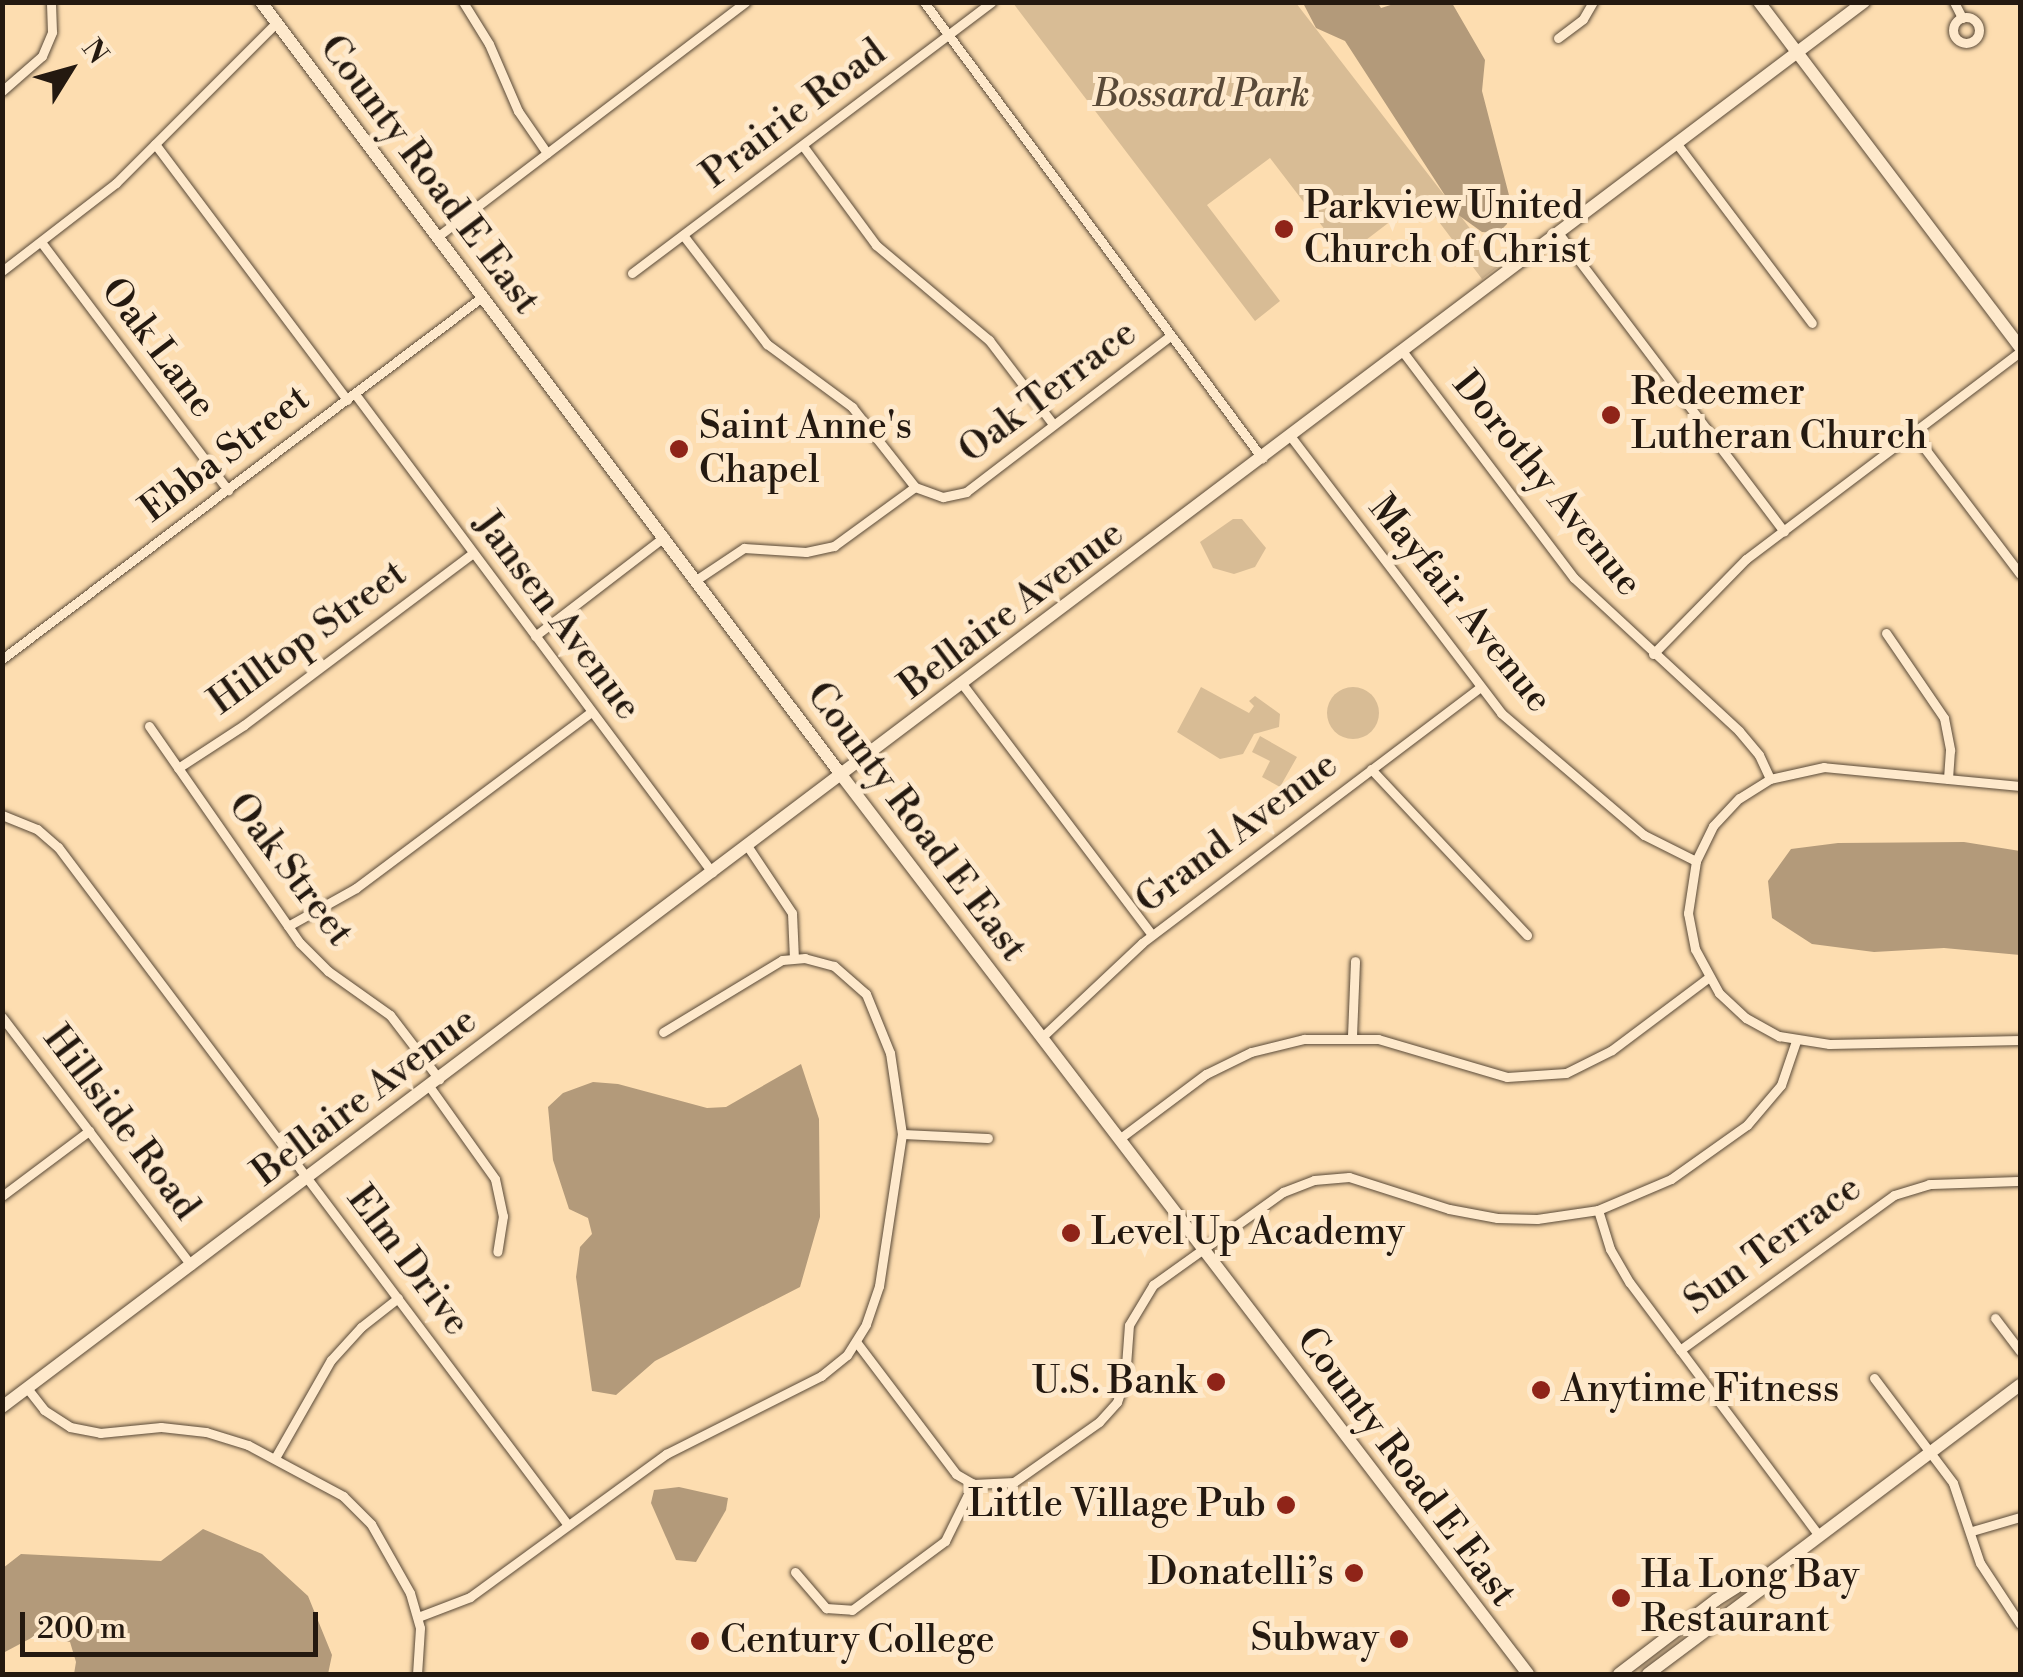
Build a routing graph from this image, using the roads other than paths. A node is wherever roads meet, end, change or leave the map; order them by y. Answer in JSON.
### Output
{"nodes":[{"id":1,"x":52,"y":2,"type":"edge"},
{"id":2,"x":260,"y":2,"type":"edge"},
{"id":3,"x":463,"y":2,"type":"edge"},
{"id":4,"x":746,"y":2,"type":"edge"},
{"id":5,"x":924,"y":2,"type":"edge"},
{"id":6,"x":991,"y":2,"type":"edge"},
{"id":7,"x":1594,"y":2,"type":"edge"},
{"id":8,"x":1759,"y":2,"type":"edge"},
{"id":9,"x":1864,"y":2,"type":"edge"},
{"id":10,"x":1954,"y":2,"type":"edge"},
{"id":11,"x":1962,"y":18,"type":"dead end"},
{"id":12,"x":276,"y":22,"type":"junction"},
{"id":13,"x":948,"y":35,"type":"junction"},
{"id":14,"x":1558,"y":38,"type":"dead end"},
{"id":15,"x":1798,"y":53,"type":"junction"},
{"id":16,"x":2,"y":91,"type":"edge"},
{"id":17,"x":155,"y":144,"type":"junction"},
{"id":18,"x":1677,"y":144,"type":"junction"},
{"id":19,"x":802,"y":146,"type":"junction"},
{"id":20,"x":547,"y":153,"type":"junction"},
{"id":21,"x":1559,"y":234,"type":"junction"},
{"id":22,"x":683,"y":235,"type":"junction"},
{"id":23,"x":437,"y":237,"type":"junction"},
{"id":24,"x":41,"y":242,"type":"junction"},
{"id":25,"x":2,"y":271,"type":"edge"},
{"id":26,"x":632,"y":272,"type":"dead end"},
{"id":27,"x":482,"y":297,"type":"junction"},
{"id":28,"x":1812,"y":323,"type":"dead end"},
{"id":29,"x":1169,"y":338,"type":"junction"},
{"id":30,"x":2020,"y":349,"type":"edge"},
{"id":31,"x":1403,"y":352,"type":"junction"},
{"id":32,"x":351,"y":397,"type":"junction"},
{"id":33,"x":1053,"y":424,"type":"junction"},
{"id":34,"x":1913,"y":433,"type":"junction"},
{"id":35,"x":1291,"y":437,"type":"junction"},
{"id":36,"x":1262,"y":458,"type":"junction"},
{"id":37,"x":915,"y":487,"type":"junction"},
{"id":38,"x":228,"y":490,"type":"junction"},
{"id":39,"x":1784,"y":530,"type":"junction"},
{"id":40,"x":664,"y":537,"type":"junction"},
{"id":41,"x":472,"y":554,"type":"junction"},
{"id":42,"x":2020,"y":574,"type":"edge"},
{"id":43,"x":696,"y":580,"type":"junction"},
{"id":44,"x":1886,"y":633,"type":"dead end"},
{"id":45,"x":535,"y":636,"type":"junction"},
{"id":46,"x":1653,"y":654,"type":"junction"},
{"id":47,"x":2,"y":659,"type":"edge"},
{"id":48,"x":963,"y":684,"type":"junction"},
{"id":49,"x":1480,"y":687,"type":"junction"},
{"id":50,"x":591,"y":712,"type":"junction"},
{"id":51,"x":149,"y":726,"type":"dead end"},
{"id":52,"x":178,"y":768,"type":"junction"},
{"id":53,"x":1372,"y":769,"type":"junction"},
{"id":54,"x":842,"y":776,"type":"junction"},
{"id":55,"x":1948,"y":778,"type":"junction"},
{"id":56,"x":1770,"y":779,"type":"junction"},
{"id":57,"x":2020,"y":786,"type":"edge"},
{"id":58,"x":2,"y":815,"type":"edge"},
{"id":59,"x":748,"y":847,"type":"junction"},
{"id":60,"x":1696,"y":861,"type":"junction"},
{"id":61,"x":713,"y":873,"type":"junction"},
{"id":62,"x":288,"y":926,"type":"junction"},
{"id":63,"x":1152,"y":935,"type":"junction"},
{"id":64,"x":1526,"y":935,"type":"dead end"},
{"id":65,"x":794,"y":958,"type":"junction"},
{"id":66,"x":1355,"y":961,"type":"dead end"},
{"id":67,"x":1708,"y":978,"type":"junction"},
{"id":68,"x":2,"y":1017,"type":"edge"},
{"id":69,"x":663,"y":1032,"type":"dead end"},
{"id":70,"x":1352,"y":1036,"type":"junction"},
{"id":71,"x":1042,"y":1038,"type":"junction"},
{"id":72,"x":1796,"y":1040,"type":"junction"},
{"id":73,"x":2020,"y":1040,"type":"edge"},
{"id":74,"x":434,"y":1082,"type":"junction"},
{"id":75,"x":89,"y":1131,"type":"junction"},
{"id":76,"x":902,"y":1134,"type":"junction"},
{"id":77,"x":988,"y":1138,"type":"dead end"},
{"id":78,"x":1119,"y":1139,"type":"junction"},
{"id":79,"x":308,"y":1178,"type":"junction"},
{"id":80,"x":2020,"y":1181,"type":"edge"},
{"id":81,"x":2,"y":1196,"type":"edge"},
{"id":82,"x":1598,"y":1210,"type":"junction"},
{"id":83,"x":1204,"y":1251,"type":"junction"},
{"id":84,"x":497,"y":1252,"type":"dead end"},
{"id":85,"x":191,"y":1265,"type":"junction"},
{"id":86,"x":398,"y":1298,"type":"junction"},
{"id":87,"x":1995,"y":1318,"type":"dead end"},
{"id":88,"x":856,"y":1343,"type":"junction"},
{"id":89,"x":1680,"y":1350,"type":"junction"},
{"id":90,"x":2020,"y":1351,"type":"edge"},
{"id":91,"x":1874,"y":1378,"type":"dead end"},
{"id":92,"x":2020,"y":1385,"type":"edge"},
{"id":93,"x":27,"y":1388,"type":"junction"},
{"id":94,"x":2,"y":1406,"type":"edge"},
{"id":95,"x":1931,"y":1452,"type":"junction"},
{"id":96,"x":275,"y":1458,"type":"junction"},
{"id":97,"x":972,"y":1484,"type":"junction"},
{"id":98,"x":2020,"y":1517,"type":"edge"},
{"id":99,"x":568,"y":1526,"type":"junction"},
{"id":100,"x":1972,"y":1531,"type":"junction"},
{"id":101,"x":1820,"y":1536,"type":"junction"},
{"id":102,"x":795,"y":1572,"type":"dead end"},
{"id":103,"x":1769,"y":1574,"type":"junction"},
{"id":104,"x":418,"y":1617,"type":"junction"},
{"id":105,"x":2020,"y":1624,"type":"edge"},
{"id":106,"x":418,"y":1674,"type":"edge"},
{"id":107,"x":1528,"y":1674,"type":"edge"},
{"id":108,"x":1619,"y":1674,"type":"edge"},
{"id":109,"x":1648,"y":1674,"type":"edge"}],
"edges":[{"from":1,"to":16,"type":"street"},
{"from":2,"to":12,"type":"street","name":"County Road E East"},
{"from":3,"to":20,"type":"street"},
{"from":4,"to":20,"type":"street"},
{"from":5,"to":13,"type":"street"},
{"from":6,"to":13,"type":"street","name":"Prairie Road"},
{"from":7,"to":14,"type":"street"},
{"from":8,"to":15,"type":"street"},
{"from":9,"to":15,"type":"street","name":"Bellaire Avenue"},
{"from":10,"to":11,"type":"street"},
{"from":12,"to":17,"type":"street"},
{"from":12,"to":23,"type":"street","name":"County Road E East"},
{"from":13,"to":19,"type":"street","name":"Prairie Road"},
{"from":13,"to":29,"type":"street"},
{"from":15,"to":18,"type":"street","name":"Bellaire Avenue"},
{"from":15,"to":30,"type":"street"},
{"from":17,"to":24,"type":"street"},
{"from":17,"to":32,"type":"street","name":"Jansen Avenue"},
{"from":18,"to":21,"type":"street","name":"Bellaire Avenue"},
{"from":18,"to":28,"type":"street"},
{"from":19,"to":22,"type":"street","name":"Prairie Road"},
{"from":19,"to":33,"type":"street"},
{"from":20,"to":23,"type":"street"},
{"from":21,"to":31,"type":"street","name":"Bellaire Avenue"},
{"from":21,"to":39,"type":"street"},
{"from":22,"to":26,"type":"street","name":"Prairie Road"},
{"from":22,"to":37,"type":"street"},
{"from":23,"to":27,"type":"street","name":"County Road E East"},
{"from":24,"to":25,"type":"street"},
{"from":24,"to":38,"type":"street","name":"Oak Lane"},
{"from":27,"to":32,"type":"street","name":"Ebba Street"},
{"from":27,"to":40,"type":"street","name":"County Road E East"},
{"from":29,"to":33,"type":"street","name":"Oak Terrace"},
{"from":29,"to":36,"type":"street"},
{"from":30,"to":34,"type":"street"},
{"from":31,"to":35,"type":"street","name":"Bellaire Avenue"},
{"from":31,"to":46,"type":"street","name":"Dorothy Avenue"},
{"from":32,"to":38,"type":"street","name":"Ebba Street"},
{"from":32,"to":41,"type":"street","name":"Jansen Avenue"},
{"from":33,"to":37,"type":"street","name":"Oak Terrace"},
{"from":34,"to":39,"type":"street"},
{"from":34,"to":42,"type":"street"},
{"from":35,"to":36,"type":"street","name":"Bellaire Avenue"},
{"from":35,"to":49,"type":"street","name":"Mayfair Avenue"},
{"from":36,"to":48,"type":"street","name":"Bellaire Avenue"},
{"from":37,"to":43,"type":"street"},
{"from":38,"to":47,"type":"street","name":"Ebba Street"},
{"from":39,"to":46,"type":"street"},
{"from":40,"to":43,"type":"street","name":"County Road E East"},
{"from":40,"to":45,"type":"street"},
{"from":41,"to":45,"type":"street","name":"Jansen Avenue"},
{"from":41,"to":52,"type":"street","name":"Hilltop Street"},
{"from":43,"to":54,"type":"street","name":"County Road E East"},
{"from":44,"to":55,"type":"street"},
{"from":45,"to":50,"type":"street","name":"Jansen Avenue"},
{"from":46,"to":56,"type":"street","name":"Dorothy Avenue"},
{"from":48,"to":54,"type":"street","name":"Bellaire Avenue"},
{"from":48,"to":63,"type":"street"},
{"from":49,"to":53,"type":"street","name":"Grand Avenue"},
{"from":49,"to":60,"type":"street","name":"Mayfair Avenue"},
{"from":50,"to":61,"type":"street","name":"Jansen Avenue"},
{"from":50,"to":62,"type":"street"},
{"from":51,"to":52,"type":"street","name":"Oak Street"},
{"from":52,"to":62,"type":"street","name":"Oak Street"},
{"from":53,"to":63,"type":"street","name":"Grand Avenue"},
{"from":53,"to":64,"type":"street"},
{"from":54,"to":59,"type":"street","name":"Bellaire Avenue"},
{"from":54,"to":71,"type":"street","name":"County Road E East"},
{"from":55,"to":56,"type":"street"},
{"from":55,"to":57,"type":"street"},
{"from":56,"to":60,"type":"street"},
{"from":58,"to":79,"type":"street","name":"Elm Drive"},
{"from":59,"to":61,"type":"street","name":"Bellaire Avenue"},
{"from":59,"to":65,"type":"street"},
{"from":60,"to":67,"type":"street"},
{"from":61,"to":74,"type":"street","name":"Bellaire Avenue"},
{"from":62,"to":74,"type":"street","name":"Oak Street"},
{"from":63,"to":71,"type":"street","name":"Grand Avenue"},
{"from":65,"to":69,"type":"street"},
{"from":65,"to":76,"type":"street"},
{"from":66,"to":70,"type":"street"},
{"from":67,"to":70,"type":"street"},
{"from":67,"to":72,"type":"street"},
{"from":68,"to":75,"type":"street","name":"Hillside Road"},
{"from":70,"to":78,"type":"street"},
{"from":71,"to":78,"type":"street","name":"County Road E East"},
{"from":72,"to":73,"type":"street"},
{"from":72,"to":82,"type":"street"},
{"from":74,"to":79,"type":"street","name":"Bellaire Avenue"},
{"from":74,"to":84,"type":"street","name":"Oak Street"},
{"from":75,"to":81,"type":"street"},
{"from":75,"to":85,"type":"street","name":"Hillside Road"},
{"from":76,"to":77,"type":"street"},
{"from":76,"to":88,"type":"street"},
{"from":78,"to":83,"type":"street","name":"County Road E East"},
{"from":79,"to":85,"type":"street","name":"Bellaire Avenue"},
{"from":79,"to":86,"type":"street","name":"Elm Drive"},
{"from":80,"to":89,"type":"street","name":"Sun Terrace"},
{"from":82,"to":83,"type":"street"},
{"from":82,"to":89,"type":"street"},
{"from":83,"to":97,"type":"street"},
{"from":83,"to":107,"type":"street","name":"County Road E East"},
{"from":85,"to":93,"type":"street","name":"Bellaire Avenue"},
{"from":86,"to":96,"type":"street"},
{"from":86,"to":99,"type":"street","name":"Elm Drive"},
{"from":87,"to":90,"type":"street"},
{"from":88,"to":97,"type":"street"},
{"from":88,"to":99,"type":"street"},
{"from":89,"to":101,"type":"street"},
{"from":91,"to":95,"type":"street"},
{"from":92,"to":95,"type":"street"},
{"from":93,"to":94,"type":"street","name":"Bellaire Avenue"},
{"from":93,"to":96,"type":"street"},
{"from":95,"to":100,"type":"street"},
{"from":95,"to":101,"type":"street"},
{"from":96,"to":104,"type":"street"},
{"from":97,"to":102,"type":"street"},
{"from":98,"to":100,"type":"street"},
{"from":99,"to":104,"type":"street"},
{"from":100,"to":105,"type":"street"},
{"from":101,"to":103,"type":"street"},
{"from":103,"to":108,"type":"street"},
{"from":103,"to":109,"type":"street"},
{"from":104,"to":106,"type":"street"}]}
